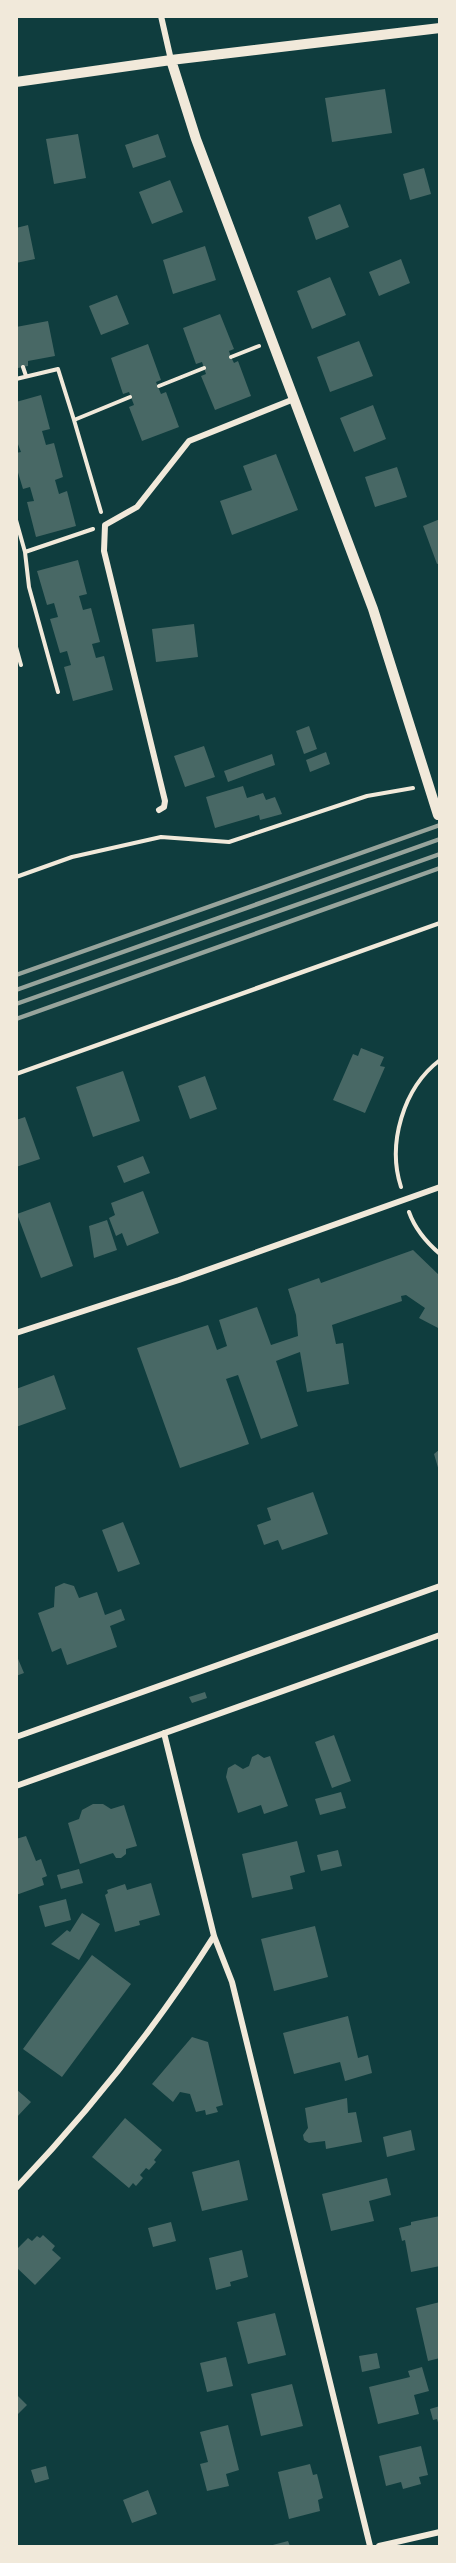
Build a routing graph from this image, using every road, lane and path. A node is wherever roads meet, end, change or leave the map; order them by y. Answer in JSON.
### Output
{"nodes":[{"id":1,"x":161,"y":16,"type":"edge"},
{"id":2,"x":440,"y":28,"type":"edge"},
{"id":3,"x":171,"y":60,"type":"junction"},
{"id":4,"x":16,"y":82,"type":"edge"},
{"id":5,"x":271,"y":342,"type":"junction"},
{"id":6,"x":231,"y":357,"type":"dead end"},
{"id":7,"x":23,"y":367,"type":"dead end"},
{"id":8,"x":204,"y":368,"type":"dead end"},
{"id":9,"x":26,"y":376,"type":"junction"},
{"id":10,"x":16,"y":379,"type":"edge"},
{"id":11,"x":159,"y":386,"type":"dead end"},
{"id":12,"x":130,"y":397,"type":"dead end"},
{"id":13,"x":294,"y":399,"type":"junction"},
{"id":14,"x":74,"y":420,"type":"junction"},
{"id":15,"x":16,"y":520,"type":"edge"},
{"id":16,"x":105,"y":525,"type":"junction"},
{"id":17,"x":25,"y":552,"type":"junction"},
{"id":18,"x":16,"y":647,"type":"edge"},
{"id":19,"x":21,"y":665,"type":"dead end"},
{"id":20,"x":58,"y":692,"type":"dead end"},
{"id":21,"x":429,"y":785,"type":"junction"},
{"id":22,"x":159,"y":810,"type":"dead end"},
{"id":23,"x":438,"y":815,"type":"dead end"},
{"id":24,"x":16,"y":877,"type":"edge"},
{"id":25,"x":440,"y":923,"type":"edge"},
{"id":26,"x":440,"y":1060,"type":"edge"},
{"id":27,"x":16,"y":1074,"type":"edge"},
{"id":28,"x":440,"y":1187,"type":"edge"},
{"id":29,"x":405,"y":1200,"type":"junction"},
{"id":30,"x":440,"y":1254,"type":"edge"},
{"id":31,"x":16,"y":1333,"type":"edge"},
{"id":32,"x":440,"y":1586,"type":"edge"},
{"id":33,"x":440,"y":1635,"type":"edge"},
{"id":34,"x":164,"y":1733,"type":"junction"},
{"id":35,"x":16,"y":1737,"type":"edge"},
{"id":36,"x":16,"y":1786,"type":"edge"},
{"id":37,"x":214,"y":1936,"type":"junction"},
{"id":38,"x":16,"y":2188,"type":"edge"},
{"id":39,"x":440,"y":2532,"type":"edge"},
{"id":40,"x":370,"y":2547,"type":"edge"},
{"id":41,"x":379,"y":2547,"type":"edge"}],
"edges":[{"from":1,"to":3,"type":"street"},
{"from":2,"to":3,"type":"street"},
{"from":3,"to":4,"type":"street"},
{"from":3,"to":5,"type":"street"},
{"from":5,"to":6,"type":"path"},
{"from":5,"to":13,"type":"street"},
{"from":7,"to":9,"type":"path"},
{"from":8,"to":11,"type":"path"},
{"from":9,"to":10,"type":"path"},
{"from":9,"to":14,"type":"path"},
{"from":12,"to":14,"type":"path"},
{"from":13,"to":16,"type":"street"},
{"from":13,"to":21,"type":"street"},
{"from":14,"to":16,"type":"path"},
{"from":15,"to":17,"type":"path"},
{"from":16,"to":17,"type":"path"},
{"from":16,"to":22,"type":"street"},
{"from":17,"to":20,"type":"path"},
{"from":18,"to":19,"type":"path"},
{"from":21,"to":23,"type":"street"},
{"from":21,"to":24,"type":"path"},
{"from":25,"to":27,"type":"lane"},
{"from":26,"to":29,"type":"path"},
{"from":28,"to":29,"type":"street"},
{"from":29,"to":30,"type":"path"},
{"from":29,"to":31,"type":"street"},
{"from":32,"to":35,"type":"street"},
{"from":33,"to":34,"type":"street"},
{"from":34,"to":36,"type":"street"},
{"from":34,"to":37,"type":"street"},
{"from":37,"to":38,"type":"street"},
{"from":37,"to":40,"type":"street"},
{"from":39,"to":41,"type":"street"}]}
